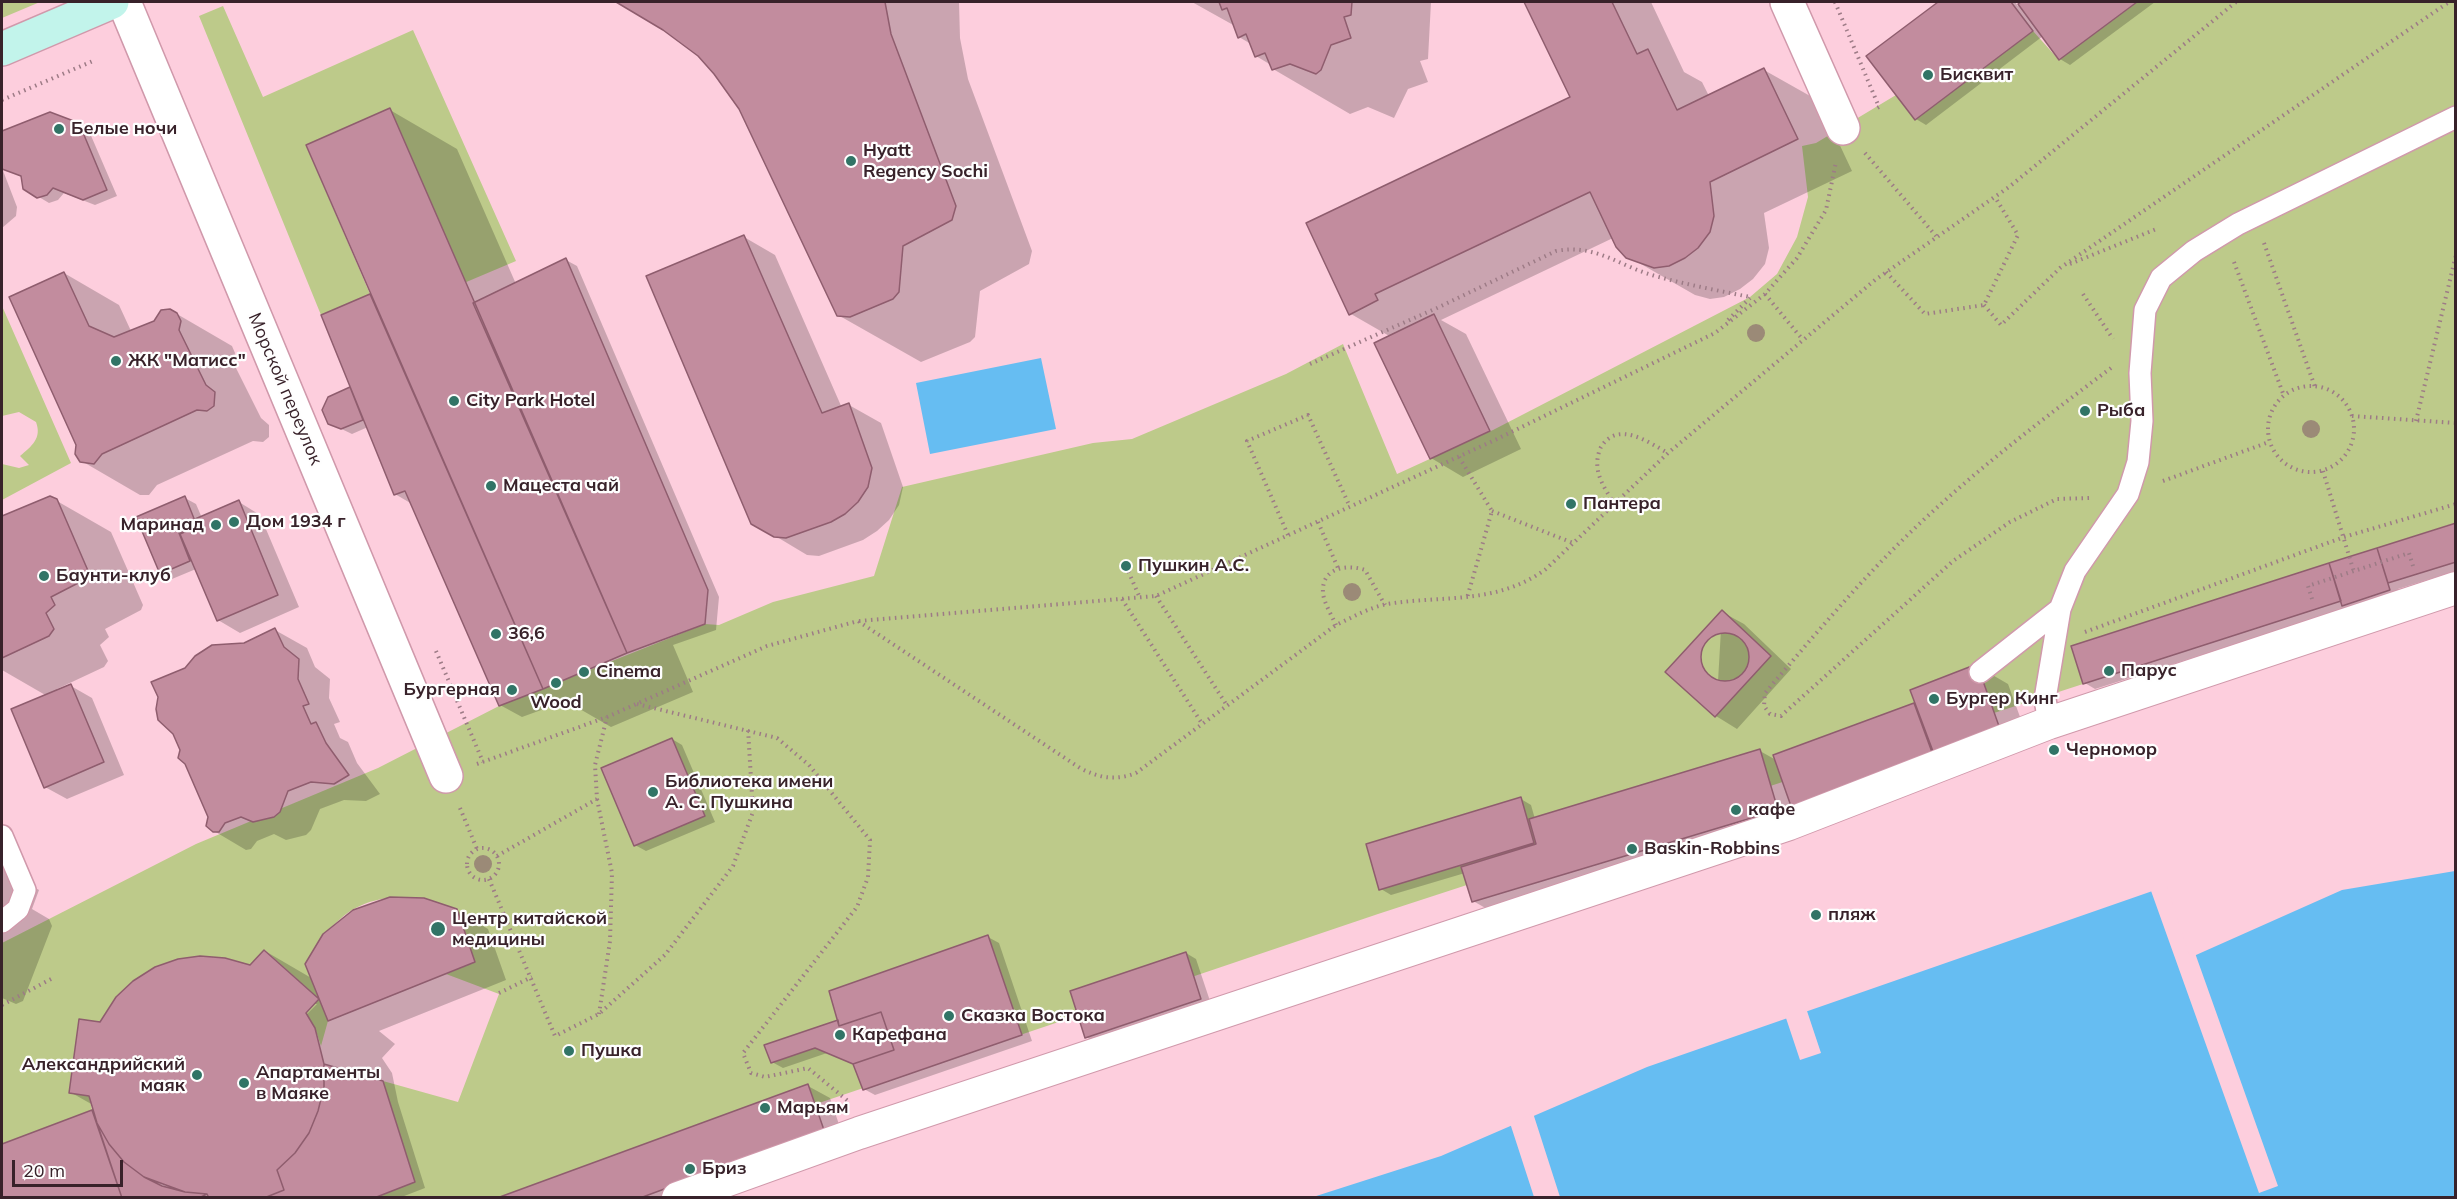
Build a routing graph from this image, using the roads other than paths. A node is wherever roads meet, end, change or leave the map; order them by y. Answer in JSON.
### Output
{"nodes":[{"id":1,"x":112,"y":2,"type":"edge"},
{"id":2,"x":124,"y":2,"type":"edge"},
{"id":3,"x":1787,"y":2,"type":"edge"},
{"id":4,"x":2,"y":49,"type":"edge"},
{"id":5,"x":2456,"y":117,"type":"edge"},
{"id":6,"x":1843,"y":128,"type":"road end"},
{"id":7,"x":2456,"y":588,"type":"edge"},
{"id":8,"x":2060,"y":609,"type":"junction"},
{"id":9,"x":1980,"y":672,"type":"dead end"},
{"id":10,"x":2049,"y":723,"type":"junction"},
{"id":11,"x":446,"y":776,"type":"road end"},
{"id":12,"x":2,"y":836,"type":"edge"},
{"id":13,"x":2,"y":922,"type":"edge"},
{"id":14,"x":678,"y":1197,"type":"edge"}],
"edges":[{"from":1,"to":4,"type":"main road"},
{"from":2,"to":11,"type":"street","name":"Морской переулок"},
{"from":3,"to":6,"type":"street"},
{"from":5,"to":8,"type":"lane"},
{"from":7,"to":10,"type":"street"},
{"from":8,"to":9,"type":"lane"},
{"from":8,"to":10,"type":"lane"},
{"from":10,"to":14,"type":"street"},
{"from":12,"to":13,"type":"lane"}]}
